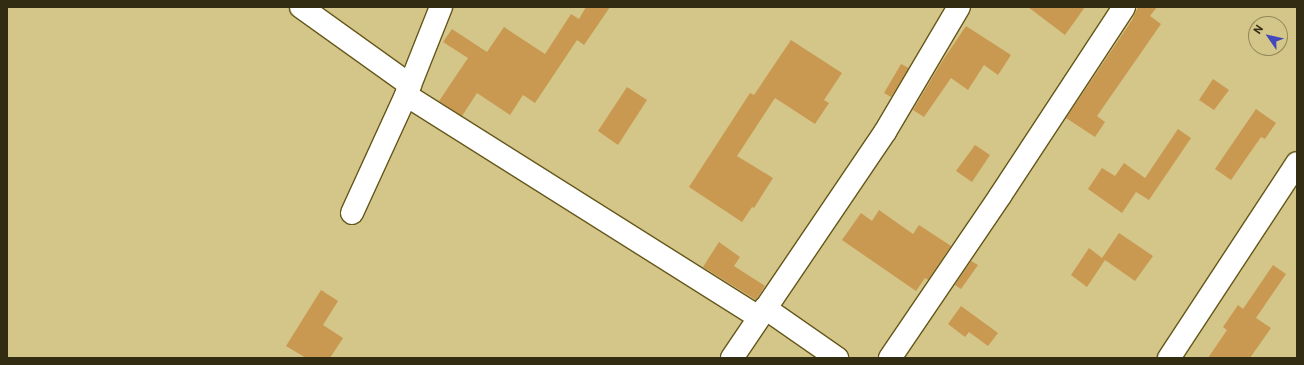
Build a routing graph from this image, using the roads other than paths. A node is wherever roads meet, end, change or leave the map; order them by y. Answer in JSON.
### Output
{"nodes":[{"id":1,"x":301,"y":7,"type":"edge"},
{"id":2,"x":441,"y":7,"type":"edge"},
{"id":3,"x":1124,"y":7,"type":"edge"},
{"id":4,"x":953,"y":9,"type":"edge"},
{"id":5,"x":408,"y":90,"type":"junction"},
{"id":6,"x":1297,"y":163,"type":"edge"},
{"id":7,"x":352,"y":212,"type":"dead end"},
{"id":8,"x":762,"y":313,"type":"junction"},
{"id":9,"x":732,"y":358,"type":"edge"},
{"id":10,"x":837,"y":358,"type":"edge"},
{"id":11,"x":890,"y":358,"type":"edge"},
{"id":12,"x":1169,"y":358,"type":"edge"}],
"edges":[{"from":1,"to":5,"type":"street"},
{"from":2,"to":5,"type":"street"},
{"from":3,"to":11,"type":"street"},
{"from":4,"to":8,"type":"street"},
{"from":5,"to":7,"type":"street"},
{"from":5,"to":8,"type":"street"},
{"from":6,"to":12,"type":"street"},
{"from":8,"to":9,"type":"street"},
{"from":8,"to":10,"type":"street"}]}
